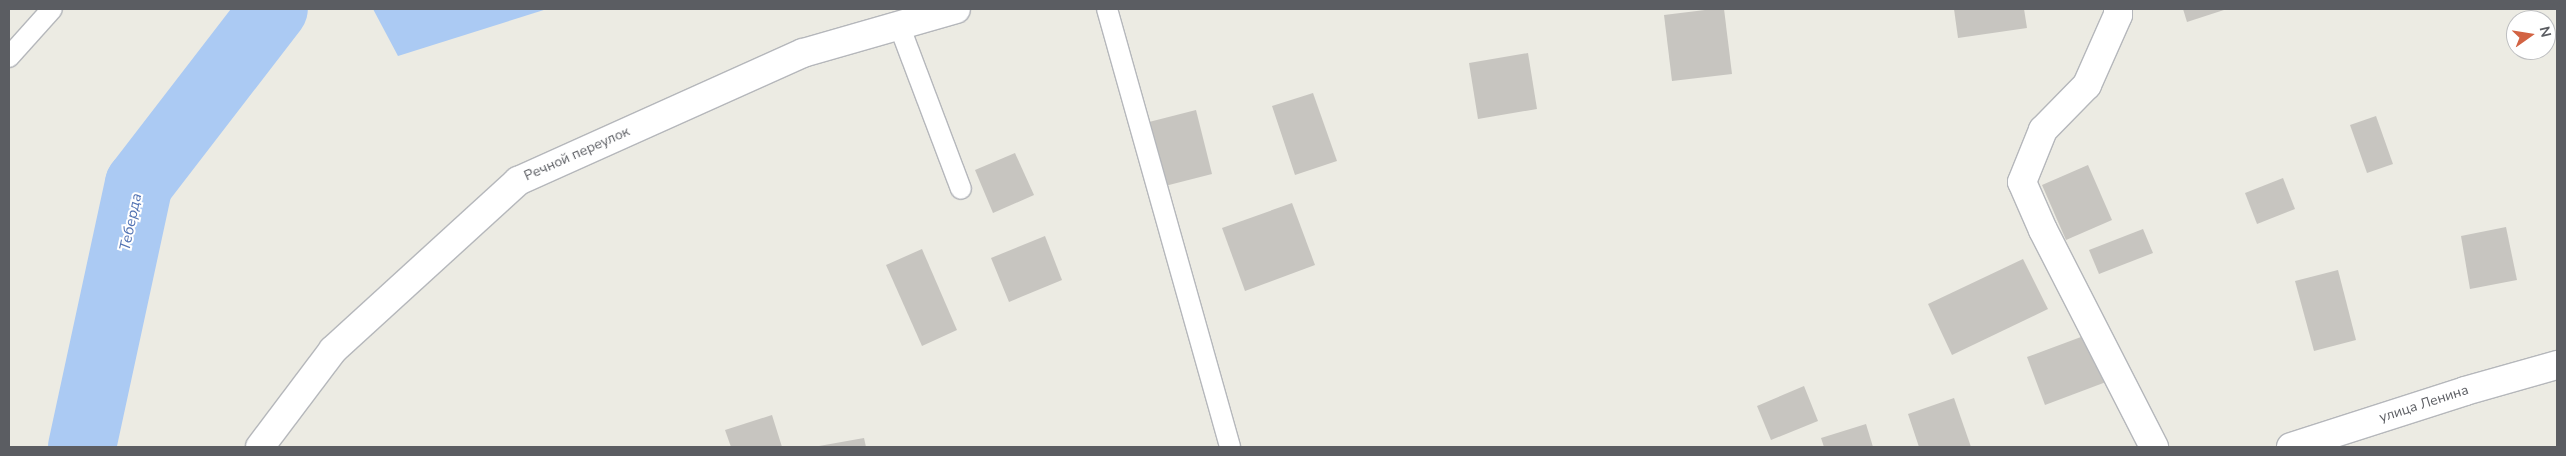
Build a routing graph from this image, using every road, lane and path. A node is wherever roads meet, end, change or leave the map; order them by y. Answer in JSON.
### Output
{"nodes":[{"id":1,"x":52,"y":9,"type":"edge"},
{"id":2,"x":956,"y":9,"type":"edge"},
{"id":3,"x":1107,"y":9,"type":"edge"},
{"id":4,"x":2118,"y":9,"type":"edge"},
{"id":5,"x":899,"y":25,"type":"junction"},
{"id":6,"x":9,"y":57,"type":"edge"},
{"id":7,"x":961,"y":189,"type":"dead end"},
{"id":8,"x":2557,"y":365,"type":"edge"},
{"id":9,"x":260,"y":447,"type":"edge"},
{"id":10,"x":1230,"y":447,"type":"edge"},
{"id":11,"x":2154,"y":447,"type":"edge"},
{"id":12,"x":2291,"y":447,"type":"edge"}],
"edges":[{"from":1,"to":6,"type":"lane"},
{"from":2,"to":5,"type":"street","name":"Речной переулок"},
{"from":3,"to":10,"type":"lane"},
{"from":4,"to":11,"type":"street"},
{"from":5,"to":7,"type":"lane"},
{"from":5,"to":9,"type":"street","name":"Речной переулок"},
{"from":8,"to":12,"type":"street","name":"улица Ленина"}]}
